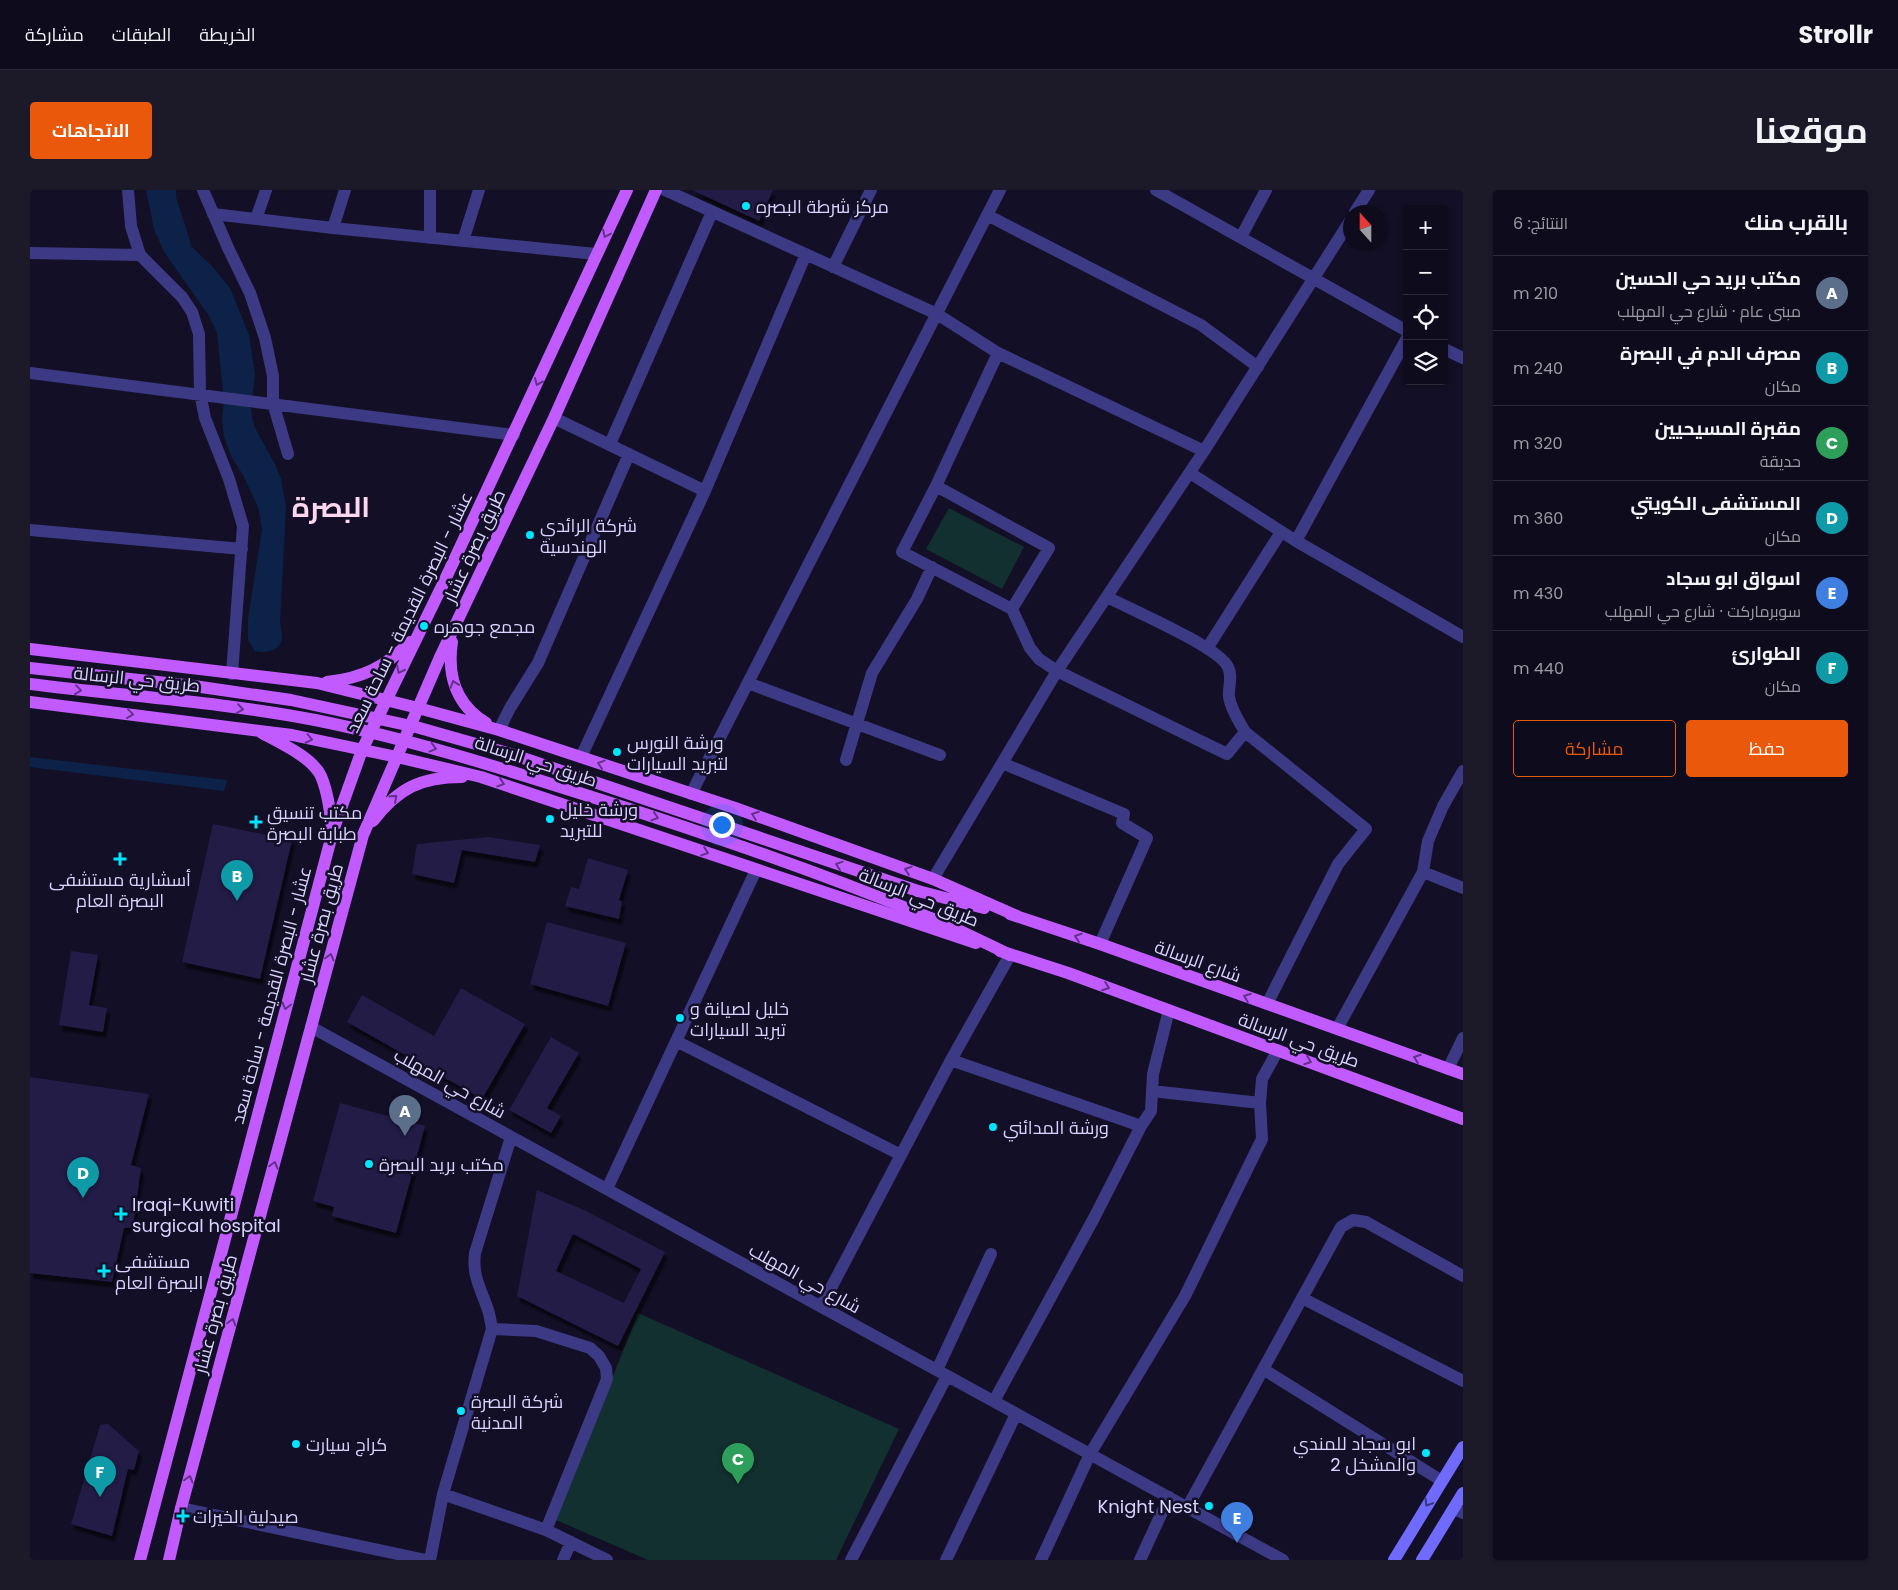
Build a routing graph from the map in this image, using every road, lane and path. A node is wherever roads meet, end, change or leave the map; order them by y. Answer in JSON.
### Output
{"nodes":[{"id":1,"x":128,"y":190,"type":"edge"},
{"id":2,"x":203,"y":190,"type":"edge"},
{"id":3,"x":266,"y":190,"type":"edge"},
{"id":4,"x":344,"y":190,"type":"edge"},
{"id":5,"x":430,"y":190,"type":"edge"},
{"id":6,"x":479,"y":190,"type":"edge"},
{"id":7,"x":627,"y":190,"type":"edge"},
{"id":8,"x":656,"y":190,"type":"edge"},
{"id":9,"x":665,"y":190,"type":"edge"},
{"id":10,"x":871,"y":190,"type":"edge"},
{"id":11,"x":1000,"y":190,"type":"edge"},
{"id":12,"x":1156,"y":190,"type":"edge"},
{"id":13,"x":1266,"y":190,"type":"edge"},
{"id":14,"x":1369,"y":190,"type":"edge"},
{"id":15,"x":1359,"y":205,"type":"edge"},
{"id":16,"x":712,"y":212,"type":"junction"},
{"id":17,"x":213,"y":214,"type":"junction"},
{"id":18,"x":988,"y":215,"type":"junction"},
{"id":19,"x":256,"y":219,"type":"junction"},
{"id":20,"x":333,"y":228,"type":"junction"},
{"id":21,"x":1343,"y":232,"type":"edge"},
{"id":22,"x":1241,"y":237,"type":"junction"},
{"id":23,"x":430,"y":238,"type":"junction"},
{"id":24,"x":463,"y":241,"type":"junction"},
{"id":25,"x":30,"y":253,"type":"edge"},
{"id":26,"x":596,"y":254,"type":"junction"},
{"id":27,"x":806,"y":254,"type":"junction"},
{"id":28,"x":140,"y":255,"type":"junction"},
{"id":29,"x":833,"y":267,"type":"junction"},
{"id":30,"x":1315,"y":278,"type":"junction"},
{"id":31,"x":937,"y":314,"type":"junction"},
{"id":32,"x":1403,"y":328,"type":"edge"},
{"id":33,"x":1406,"y":340,"type":"edge"},
{"id":34,"x":1448,"y":351,"type":"edge"},
{"id":35,"x":998,"y":353,"type":"junction"},
{"id":36,"x":1463,"y":358,"type":"edge"},
{"id":37,"x":1258,"y":367,"type":"junction"},
{"id":38,"x":30,"y":373,"type":"edge"},
{"id":39,"x":200,"y":393,"type":"junction"},
{"id":40,"x":267,"y":402,"type":"junction"},
{"id":41,"x":554,"y":418,"type":"junction"},
{"id":42,"x":514,"y":435,"type":"junction"},
{"id":43,"x":610,"y":444,"type":"junction"},
{"id":44,"x":1204,"y":451,"type":"junction"},
{"id":45,"x":288,"y":454,"type":"dead end"},
{"id":46,"x":630,"y":454,"type":"junction"},
{"id":47,"x":1190,"y":473,"type":"junction"},
{"id":48,"x":936,"y":486,"type":"junction"},
{"id":49,"x":706,"y":491,"type":"junction"},
{"id":50,"x":30,"y":530,"type":"edge"},
{"id":51,"x":1281,"y":532,"type":"junction"},
{"id":52,"x":1296,"y":541,"type":"junction"},
{"id":53,"x":242,"y":549,"type":"junction"},
{"id":54,"x":932,"y":567,"type":"junction"},
{"id":55,"x":1107,"y":597,"type":"junction"},
{"id":56,"x":1012,"y":609,"type":"junction"},
{"id":57,"x":454,"y":628,"type":"junction"},
{"id":58,"x":418,"y":634,"type":"junction"},
{"id":59,"x":1463,"y":637,"type":"edge"},
{"id":60,"x":1208,"y":647,"type":"junction"},
{"id":61,"x":30,"y":649,"type":"edge"},
{"id":62,"x":30,"y":668,"type":"edge"},
{"id":63,"x":1057,"y":671,"type":"junction"},
{"id":64,"x":232,"y":674,"type":"junction"},
{"id":65,"x":317,"y":683,"type":"junction"},
{"id":66,"x":748,"y":683,"type":"junction"},
{"id":67,"x":30,"y":684,"type":"edge"},
{"id":68,"x":385,"y":700,"type":"junction"},
{"id":69,"x":30,"y":702,"type":"edge"},
{"id":70,"x":418,"y":708,"type":"junction"},
{"id":71,"x":856,"y":724,"type":"junction"},
{"id":72,"x":499,"y":730,"type":"junction"},
{"id":73,"x":258,"y":731,"type":"junction"},
{"id":74,"x":1245,"y":732,"type":"junction"},
{"id":75,"x":362,"y":750,"type":"junction"},
{"id":76,"x":940,"y":755,"type":"dead end"},
{"id":77,"x":396,"y":756,"type":"junction"},
{"id":78,"x":581,"y":757,"type":"junction"},
{"id":79,"x":846,"y":760,"type":"dead end"},
{"id":80,"x":1002,"y":763,"type":"junction"},
{"id":81,"x":1463,"y":771,"type":"edge"},
{"id":82,"x":481,"y":777,"type":"junction"},
{"id":83,"x":691,"y":794,"type":"junction"},
{"id":84,"x":333,"y":831,"type":"junction"},
{"id":85,"x":363,"y":835,"type":"junction"},
{"id":86,"x":756,"y":870,"type":"junction"},
{"id":87,"x":1423,"y":872,"type":"junction"},
{"id":88,"x":932,"y":878,"type":"junction"},
{"id":89,"x":1463,"y":888,"type":"edge"},
{"id":90,"x":918,"y":891,"type":"joint"},
{"id":91,"x":1017,"y":916,"type":"junction"},
{"id":92,"x":1100,"y":944,"type":"junction"},
{"id":93,"x":1010,"y":955,"type":"junction"},
{"id":94,"x":1267,"y":1004,"type":"junction"},
{"id":95,"x":1169,"y":1010,"type":"junction"},
{"id":96,"x":311,"y":1027,"type":"junction"},
{"id":97,"x":1337,"y":1029,"type":"junction"},
{"id":98,"x":1463,"y":1038,"type":"edge"},
{"id":99,"x":676,"y":1042,"type":"junction"},
{"id":100,"x":1278,"y":1050,"type":"junction"},
{"id":101,"x":951,"y":1060,"type":"junction"},
{"id":102,"x":1448,"y":1069,"type":"junction"},
{"id":103,"x":1463,"y":1074,"type":"edge"},
{"id":104,"x":1152,"y":1091,"type":"junction"},
{"id":105,"x":1260,"y":1103,"type":"junction"},
{"id":106,"x":1463,"y":1119,"type":"edge"},
{"id":107,"x":1141,"y":1126,"type":"junction"},
{"id":108,"x":511,"y":1137,"type":"junction"},
{"id":109,"x":901,"y":1155,"type":"junction"},
{"id":110,"x":607,"y":1189,"type":"junction"},
{"id":111,"x":991,"y":1254,"type":"dead end"},
{"id":112,"x":1463,"y":1276,"type":"edge"},
{"id":113,"x":1302,"y":1298,"type":"junction"},
{"id":114,"x":821,"y":1306,"type":"junction"},
{"id":115,"x":492,"y":1329,"type":"junction"},
{"id":116,"x":1263,"y":1369,"type":"junction"},
{"id":117,"x":942,"y":1373,"type":"junction"},
{"id":118,"x":1463,"y":1381,"type":"edge"},
{"id":119,"x":994,"y":1401,"type":"junction"},
{"id":120,"x":1016,"y":1414,"type":"junction"},
{"id":121,"x":1463,"y":1447,"type":"edge"},
{"id":122,"x":1090,"y":1454,"type":"junction"},
{"id":123,"x":1442,"y":1481,"type":"junction"},
{"id":124,"x":1463,"y":1493,"type":"edge"},
{"id":125,"x":443,"y":1494,"type":"junction"},
{"id":126,"x":1169,"y":1497,"type":"junction"},
{"id":127,"x":181,"y":1508,"type":"junction"},
{"id":128,"x":1187,"y":1508,"type":"junction"},
{"id":129,"x":1458,"y":1511,"type":"edge"},
{"id":130,"x":546,"y":1530,"type":"junction"},
{"id":131,"x":571,"y":1542,"type":"junction"},
{"id":132,"x":1261,"y":1548,"type":"junction"},
{"id":133,"x":172,"y":1559,"type":"edge"},
{"id":134,"x":140,"y":1560,"type":"edge"},
{"id":135,"x":426,"y":1560,"type":"edge"},
{"id":136,"x":430,"y":1560,"type":"edge"},
{"id":137,"x":564,"y":1560,"type":"edge"},
{"id":138,"x":607,"y":1560,"type":"edge"},
{"id":139,"x":852,"y":1560,"type":"edge"},
{"id":140,"x":946,"y":1560,"type":"edge"},
{"id":141,"x":1041,"y":1560,"type":"edge"},
{"id":142,"x":1140,"y":1560,"type":"edge"},
{"id":143,"x":1255,"y":1560,"type":"edge"},
{"id":144,"x":1283,"y":1560,"type":"edge"},
{"id":145,"x":1394,"y":1560,"type":"edge"},
{"id":146,"x":1422,"y":1560,"type":"edge"}],
"edges":[{"from":1,"to":28,"type":"street"},
{"from":2,"to":17,"type":"street"},
{"from":3,"to":19,"type":"street"},
{"from":4,"to":20,"type":"street"},
{"from":5,"to":23,"type":"street"},
{"from":6,"to":24,"type":"street"},
{"from":7,"to":26,"type":"main road","name":"عشار - البصرة القديمة - ساحة سعد","one_way":true},
{"from":8,"to":41,"type":"main road","name":"طريق بصرة عشار"},
{"from":9,"to":16,"type":"street"},
{"from":10,"to":29,"type":"street"},
{"from":11,"to":18,"type":"street"},
{"from":12,"to":22,"type":"street"},
{"from":13,"to":22,"type":"street"},
{"from":14,"to":15,"type":"street"},
{"from":16,"to":27,"type":"street"},
{"from":16,"to":43,"type":"street"},
{"from":17,"to":19,"type":"street"},
{"from":17,"to":40,"type":"street"},
{"from":18,"to":31,"type":"street"},
{"from":18,"to":37,"type":"street"},
{"from":19,"to":20,"type":"street"},
{"from":20,"to":23,"type":"street"},
{"from":21,"to":30,"type":"street"},
{"from":22,"to":30,"type":"street"},
{"from":23,"to":24,"type":"street"},
{"from":24,"to":26,"type":"street"},
{"from":25,"to":28,"type":"street"},
{"from":26,"to":42,"type":"main road","name":"عشار - البصرة القديمة - ساحة سعد","one_way":true},
{"from":27,"to":29,"type":"street"},
{"from":27,"to":49,"type":"street"},
{"from":28,"to":39,"type":"street"},
{"from":29,"to":31,"type":"street"},
{"from":30,"to":32,"type":"street"},
{"from":30,"to":37,"type":"street"},
{"from":31,"to":35,"type":"street"},
{"from":31,"to":66,"type":"street"},
{"from":33,"to":52,"type":"street"},
{"from":34,"to":36,"type":"street"},
{"from":35,"to":44,"type":"street"},
{"from":35,"to":48,"type":"street"},
{"from":37,"to":44,"type":"street"},
{"from":38,"to":39,"type":"street"},
{"from":39,"to":40,"type":"street"},
{"from":39,"to":53,"type":"street"},
{"from":40,"to":42,"type":"street"},
{"from":40,"to":45,"type":"street"},
{"from":41,"to":43,"type":"street"},
{"from":41,"to":57,"type":"main road","name":"طريق بصرة عشار"},
{"from":42,"to":58,"type":"main road","name":"عشار - البصرة القديمة - ساحة سعد"},
{"from":43,"to":46,"type":"street"},
{"from":44,"to":47,"type":"street"},
{"from":46,"to":49,"type":"street"},
{"from":46,"to":72,"type":"street"},
{"from":47,"to":51,"type":"street"},
{"from":47,"to":55,"type":"street"},
{"from":48,"to":54,"type":"street"},
{"from":48,"to":56,"type":"street"},
{"from":49,"to":78,"type":"street"},
{"from":50,"to":53,"type":"street"},
{"from":51,"to":52,"type":"street"},
{"from":51,"to":60,"type":"street"},
{"from":52,"to":59,"type":"street"},
{"from":53,"to":64,"type":"street"},
{"from":54,"to":56,"type":"street"},
{"from":54,"to":71,"type":"street"},
{"from":55,"to":60,"type":"street"},
{"from":55,"to":63,"type":"street"},
{"from":56,"to":63,"type":"street"},
{"from":57,"to":70,"type":"main road","name":"طريق بصرة عشار"},
{"from":72,"to":57,"type":"main road","one_way":true},
{"from":58,"to":65,"type":"main road"},
{"from":58,"to":68,"type":"main road","name":"عشار - البصرة القديمة - ساحة سعد","one_way":true},
{"from":60,"to":74,"type":"street"},
{"from":61,"to":64,"type":"main road"},
{"from":90,"to":62,"type":"main road","name":"طريق حي الرسالة","one_way":true,"bridge":true},
{"from":63,"to":74,"type":"street"},
{"from":63,"to":80,"type":"street"},
{"from":64,"to":65,"type":"main road"},
{"from":65,"to":68,"type":"main road"},
{"from":66,"to":71,"type":"street"},
{"from":66,"to":83,"type":"street"},
{"from":67,"to":93,"type":"main road","name":"طريق حي الرسالة","one_way":true,"bridge":true},
{"from":68,"to":70,"type":"main road"},
{"from":68,"to":75,"type":"main road","name":"عشار - البصرة القديمة - ساحة سعد"},
{"from":69,"to":73,"type":"main road","name":"طريق حي الرسالة","one_way":true},
{"from":70,"to":72,"type":"main road"},
{"from":70,"to":77,"type":"main road","name":"طريق بصرة عشار"},
{"from":71,"to":76,"type":"street"},
{"from":71,"to":79,"type":"street"},
{"from":72,"to":78,"type":"main road"},
{"from":73,"to":75,"type":"main road","name":"طريق حي الرسالة","one_way":true},
{"from":73,"to":84,"type":"main road"},
{"from":74,"to":94,"type":"street"},
{"from":75,"to":77,"type":"main road","name":"طريق حي الرسالة"},
{"from":75,"to":84,"type":"main road","name":"عشار - البصرة القديمة - ساحة سعد"},
{"from":77,"to":82,"type":"main road","name":"طريق حي الرسالة"},
{"from":77,"to":85,"type":"main road","name":"طريق بصرة عشار"},
{"from":83,"to":78,"type":"main road","one_way":true},
{"from":80,"to":88,"type":"street"},
{"from":80,"to":92,"type":"street"},
{"from":81,"to":87,"type":"street"},
{"from":85,"to":82,"type":"main road","one_way":true},
{"from":82,"to":86,"type":"main road","name":"طريق حي الرسالة","one_way":true},
{"from":88,"to":83,"type":"main road","one_way":true},
{"from":84,"to":134,"type":"main road","name":"عشار - البصرة القديمة - ساحة سعد","one_way":true},
{"from":96,"to":85,"type":"main road","name":"طريق بصرة عشار","one_way":true},
{"from":86,"to":93,"type":"main road","name":"طريق حي الرسالة"},
{"from":86,"to":99,"type":"street"},
{"from":87,"to":89,"type":"street"},
{"from":87,"to":97,"type":"street"},
{"from":88,"to":91,"type":"main road"},
{"from":90,"to":91,"type":"main road","name":"شارع الرسالة"},
{"from":92,"to":91,"type":"main road","name":"شارع الرسالة","one_way":true},
{"from":94,"to":92,"type":"main road","name":"شارع الرسالة","one_way":true},
{"from":93,"to":95,"type":"main road","name":"طريق حي الرسالة","one_way":true},
{"from":93,"to":101,"type":"street"},
{"from":94,"to":97,"type":"main road","name":"شارع الرسالة"},
{"from":95,"to":100,"type":"main road","name":"طريق حي الرسالة"},
{"from":95,"to":104,"type":"street"},
{"from":96,"to":108,"type":"street","name":"شارع حي المهلب"},
{"from":127,"to":96,"type":"main road","name":"طريق بصرة عشار","one_way":true},
{"from":102,"to":97,"type":"main road","name":"شارع الرسالة","one_way":true},
{"from":98,"to":102,"type":"street"},
{"from":99,"to":109,"type":"street"},
{"from":99,"to":110,"type":"street"},
{"from":100,"to":105,"type":"street"},
{"from":100,"to":106,"type":"main road","name":"طريق حي الرسالة","one_way":true},
{"from":101,"to":107,"type":"street"},
{"from":101,"to":109,"type":"street"},
{"from":102,"to":103,"type":"main road","name":"شارع الرسالة"},
{"from":104,"to":105,"type":"street"},
{"from":104,"to":107,"type":"street"},
{"from":105,"to":122,"type":"street"},
{"from":107,"to":119,"type":"street"},
{"from":108,"to":110,"type":"street","name":"شارع حي المهلب"},
{"from":108,"to":115,"type":"street"},
{"from":109,"to":114,"type":"street"},
{"from":110,"to":114,"type":"street","name":"شارع حي المهلب"},
{"from":111,"to":117,"type":"street"},
{"from":112,"to":113,"type":"street"},
{"from":113,"to":116,"type":"street"},
{"from":113,"to":118,"type":"street"},
{"from":114,"to":117,"type":"street","name":"شارع حي المهلب"},
{"from":115,"to":125,"type":"street"},
{"from":115,"to":130,"type":"street"},
{"from":116,"to":123,"type":"street"},
{"from":116,"to":128,"type":"street"},
{"from":117,"to":119,"type":"street","name":"شارع حي المهلب"},
{"from":117,"to":139,"type":"street"},
{"from":119,"to":120,"type":"street","name":"شارع حي المهلب"},
{"from":120,"to":122,"type":"street","name":"شارع حي المهلب"},
{"from":120,"to":140,"type":"street"},
{"from":121,"to":123,"type":"main road"},
{"from":122,"to":126,"type":"street","name":"شارع حي المهلب"},
{"from":122,"to":141,"type":"street"},
{"from":123,"to":145,"type":"main road","one_way":true},
{"from":124,"to":129,"type":"main road"},
{"from":125,"to":130,"type":"street"},
{"from":125,"to":136,"type":"street"},
{"from":126,"to":128,"type":"street","name":"شارع حي المهلب"},
{"from":126,"to":142,"type":"street"},
{"from":127,"to":133,"type":"main road","name":"طريق بصرة عشار"},
{"from":127,"to":135,"type":"street"},
{"from":128,"to":132,"type":"street","name":"شارع حي المهلب"},
{"from":129,"to":146,"type":"main road"},
{"from":130,"to":131,"type":"street"},
{"from":131,"to":137,"type":"street"},
{"from":131,"to":138,"type":"street"},
{"from":132,"to":143,"type":"street"},
{"from":132,"to":144,"type":"street","name":"شارع حي المهلب"}]}
